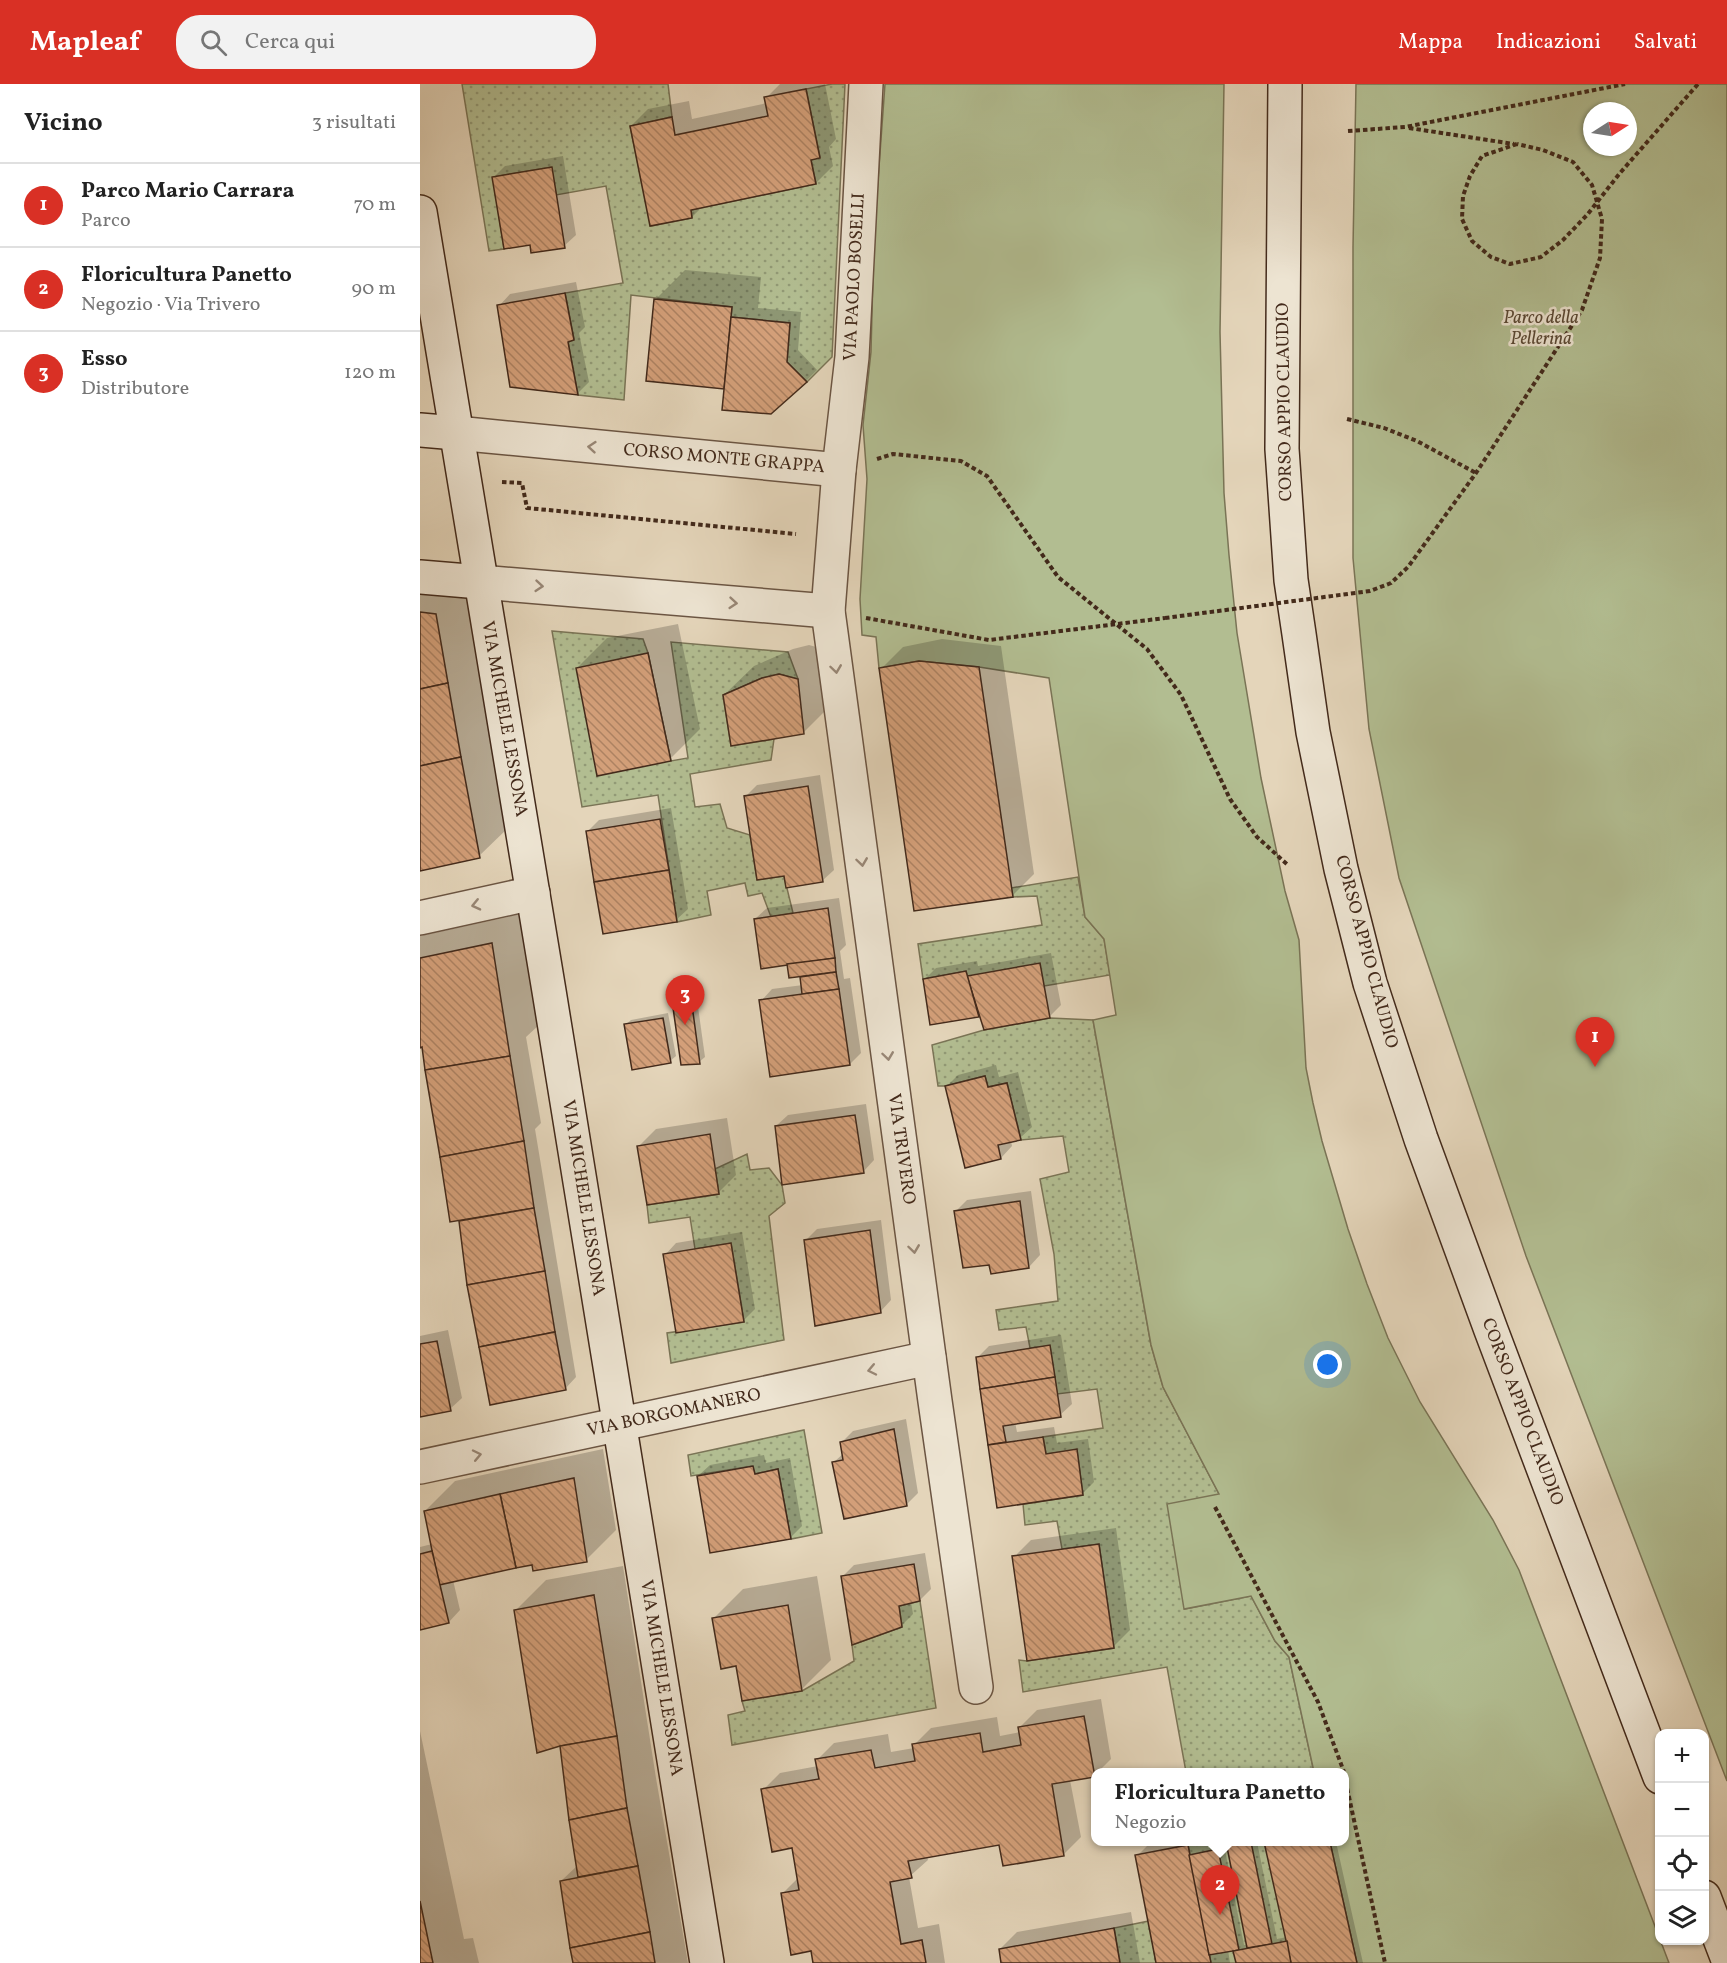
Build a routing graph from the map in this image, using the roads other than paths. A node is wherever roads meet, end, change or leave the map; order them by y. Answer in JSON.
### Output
{"nodes":[{"id":1,"x":866,"y":84,"type":"edge"},
{"id":2,"x":1285,"y":84,"type":"edge"},
{"id":3,"x":420,"y":212,"type":"edge"},
{"id":4,"x":420,"y":430,"type":"edge"},
{"id":5,"x":456,"y":433,"type":"junction"},
{"id":6,"x":839,"y":470,"type":"junction"},
{"id":7,"x":420,"y":577,"type":"edge"},
{"id":8,"x":480,"y":582,"type":"junction"},
{"id":9,"x":828,"y":611,"type":"junction"},
{"id":10,"x":533,"y":893,"type":"junction"},
{"id":11,"x":420,"y":918,"type":"edge"},
{"id":12,"x":929,"y":1358,"type":"junction"},
{"id":13,"x":620,"y":1425,"type":"junction"},
{"id":14,"x":420,"y":1467,"type":"edge"},
{"id":15,"x":976,"y":1687,"type":"dead end"},
{"id":16,"x":1655,"y":1766,"type":"edge"},
{"id":17,"x":1709,"y":1910,"type":"edge"},
{"id":18,"x":1727,"y":1957,"type":"edge"},
{"id":19,"x":707,"y":1963,"type":"edge"}],
"edges":[{"from":1,"to":6,"type":"street","name":"VIA PAOLO BOSELLI"},
{"from":2,"to":16,"type":"street","name":"CORSO APPIO CLAUDIO"},
{"from":3,"to":5,"type":"street","name":"VIA MICHELE LESSONA"},
{"from":4,"to":5,"type":"street","name":"CORSO MONTE GRAPPA"},
{"from":6,"to":5,"type":"street","name":"CORSO MONTE GRAPPA","one_way":true},
{"from":5,"to":8,"type":"street","name":"VIA MICHELE LESSONA"},
{"from":6,"to":9,"type":"street","name":"CORSO MONTE GRAPPA"},
{"from":7,"to":8,"type":"street"},
{"from":8,"to":9,"type":"street","one_way":true},
{"from":8,"to":10,"type":"street","name":"VIA MICHELE LESSONA"},
{"from":9,"to":12,"type":"street","name":"VIA TRIVERO","one_way":true},
{"from":10,"to":11,"type":"street","one_way":true},
{"from":10,"to":13,"type":"street","name":"VIA MICHELE LESSONA"},
{"from":12,"to":13,"type":"street","name":"VIA BORGOMANERO","one_way":true},
{"from":12,"to":15,"type":"street","name":"VIA TRIVERO"},
{"from":14,"to":13,"type":"street","name":"VIA BORGOMANERO","one_way":true},
{"from":13,"to":19,"type":"street","name":"VIA MICHELE LESSONA"},
{"from":17,"to":18,"type":"street"}]}
